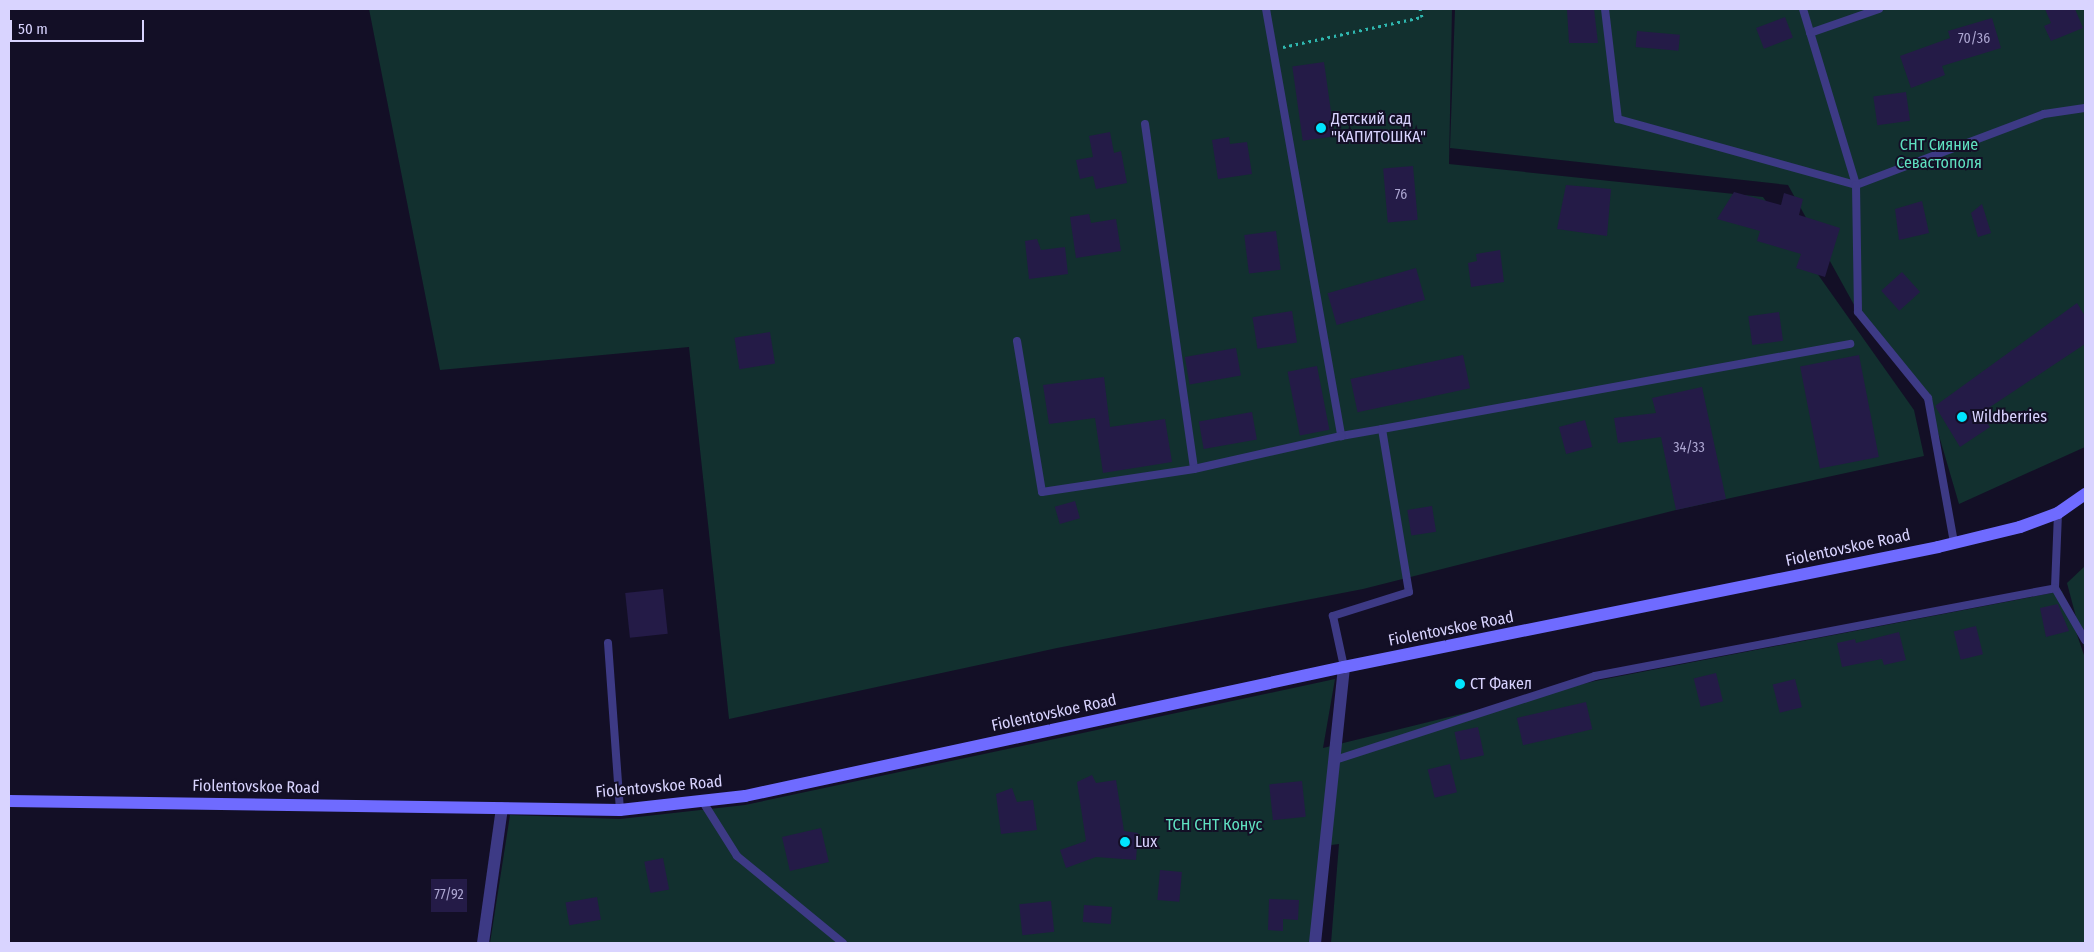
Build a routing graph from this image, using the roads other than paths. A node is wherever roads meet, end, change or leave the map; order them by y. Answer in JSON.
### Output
{"nodes":[{"id":1,"x":1266,"y":9,"type":"edge"},
{"id":2,"x":1605,"y":9,"type":"edge"},
{"id":3,"x":1803,"y":9,"type":"edge"},
{"id":4,"x":1879,"y":9,"type":"edge"},
{"id":5,"x":1810,"y":33,"type":"junction"},
{"id":6,"x":2085,"y":108,"type":"edge"},
{"id":7,"x":1145,"y":124,"type":"dead end"},
{"id":8,"x":1856,"y":185,"type":"junction"},
{"id":9,"x":1017,"y":341,"type":"dead end"},
{"id":10,"x":1850,"y":344,"type":"dead end"},
{"id":11,"x":1382,"y":429,"type":"junction"},
{"id":12,"x":1341,"y":436,"type":"junction"},
{"id":13,"x":1194,"y":469,"type":"junction"},
{"id":14,"x":2085,"y":494,"type":"edge"},
{"id":15,"x":2058,"y":513,"type":"junction"},
{"id":16,"x":1954,"y":543,"type":"junction"},
{"id":17,"x":2054,"y":588,"type":"junction"},
{"id":18,"x":2085,"y":640,"type":"edge"},
{"id":19,"x":608,"y":643,"type":"dead end"},
{"id":20,"x":1344,"y":667,"type":"junction"},
{"id":21,"x":1335,"y":760,"type":"junction"},
{"id":22,"x":9,"y":801,"type":"edge"},
{"id":23,"x":703,"y":802,"type":"junction"},
{"id":24,"x":502,"y":808,"type":"junction"},
{"id":25,"x":620,"y":810,"type":"junction"},
{"id":26,"x":484,"y":943,"type":"edge"},
{"id":27,"x":843,"y":943,"type":"edge"},
{"id":28,"x":1315,"y":943,"type":"edge"}],
"edges":[{"from":1,"to":12,"type":"lane"},
{"from":2,"to":8,"type":"lane"},
{"from":3,"to":5,"type":"lane"},
{"from":4,"to":5,"type":"lane"},
{"from":5,"to":8,"type":"lane"},
{"from":6,"to":8,"type":"lane"},
{"from":7,"to":13,"type":"lane"},
{"from":8,"to":16,"type":"lane"},
{"from":9,"to":13,"type":"lane"},
{"from":10,"to":11,"type":"lane"},
{"from":11,"to":12,"type":"lane"},
{"from":11,"to":20,"type":"lane"},
{"from":12,"to":13,"type":"lane"},
{"from":14,"to":15,"type":"main road","name":"Fiolentovskoe Road"},
{"from":15,"to":16,"type":"main road","name":"Fiolentovskoe Road"},
{"from":15,"to":17,"type":"lane"},
{"from":16,"to":20,"type":"main road","name":"Fiolentovskoe Road"},
{"from":17,"to":18,"type":"lane"},
{"from":17,"to":21,"type":"lane"},
{"from":19,"to":25,"type":"lane"},
{"from":20,"to":21,"type":"street"},
{"from":20,"to":23,"type":"main road","name":"Fiolentovskoe Road"},
{"from":21,"to":28,"type":"street"},
{"from":22,"to":24,"type":"main road","name":"Fiolentovskoe Road"},
{"from":23,"to":25,"type":"main road","name":"Fiolentovskoe Road"},
{"from":23,"to":27,"type":"lane"},
{"from":24,"to":25,"type":"main road","name":"Fiolentovskoe Road"},
{"from":24,"to":26,"type":"street"}]}
